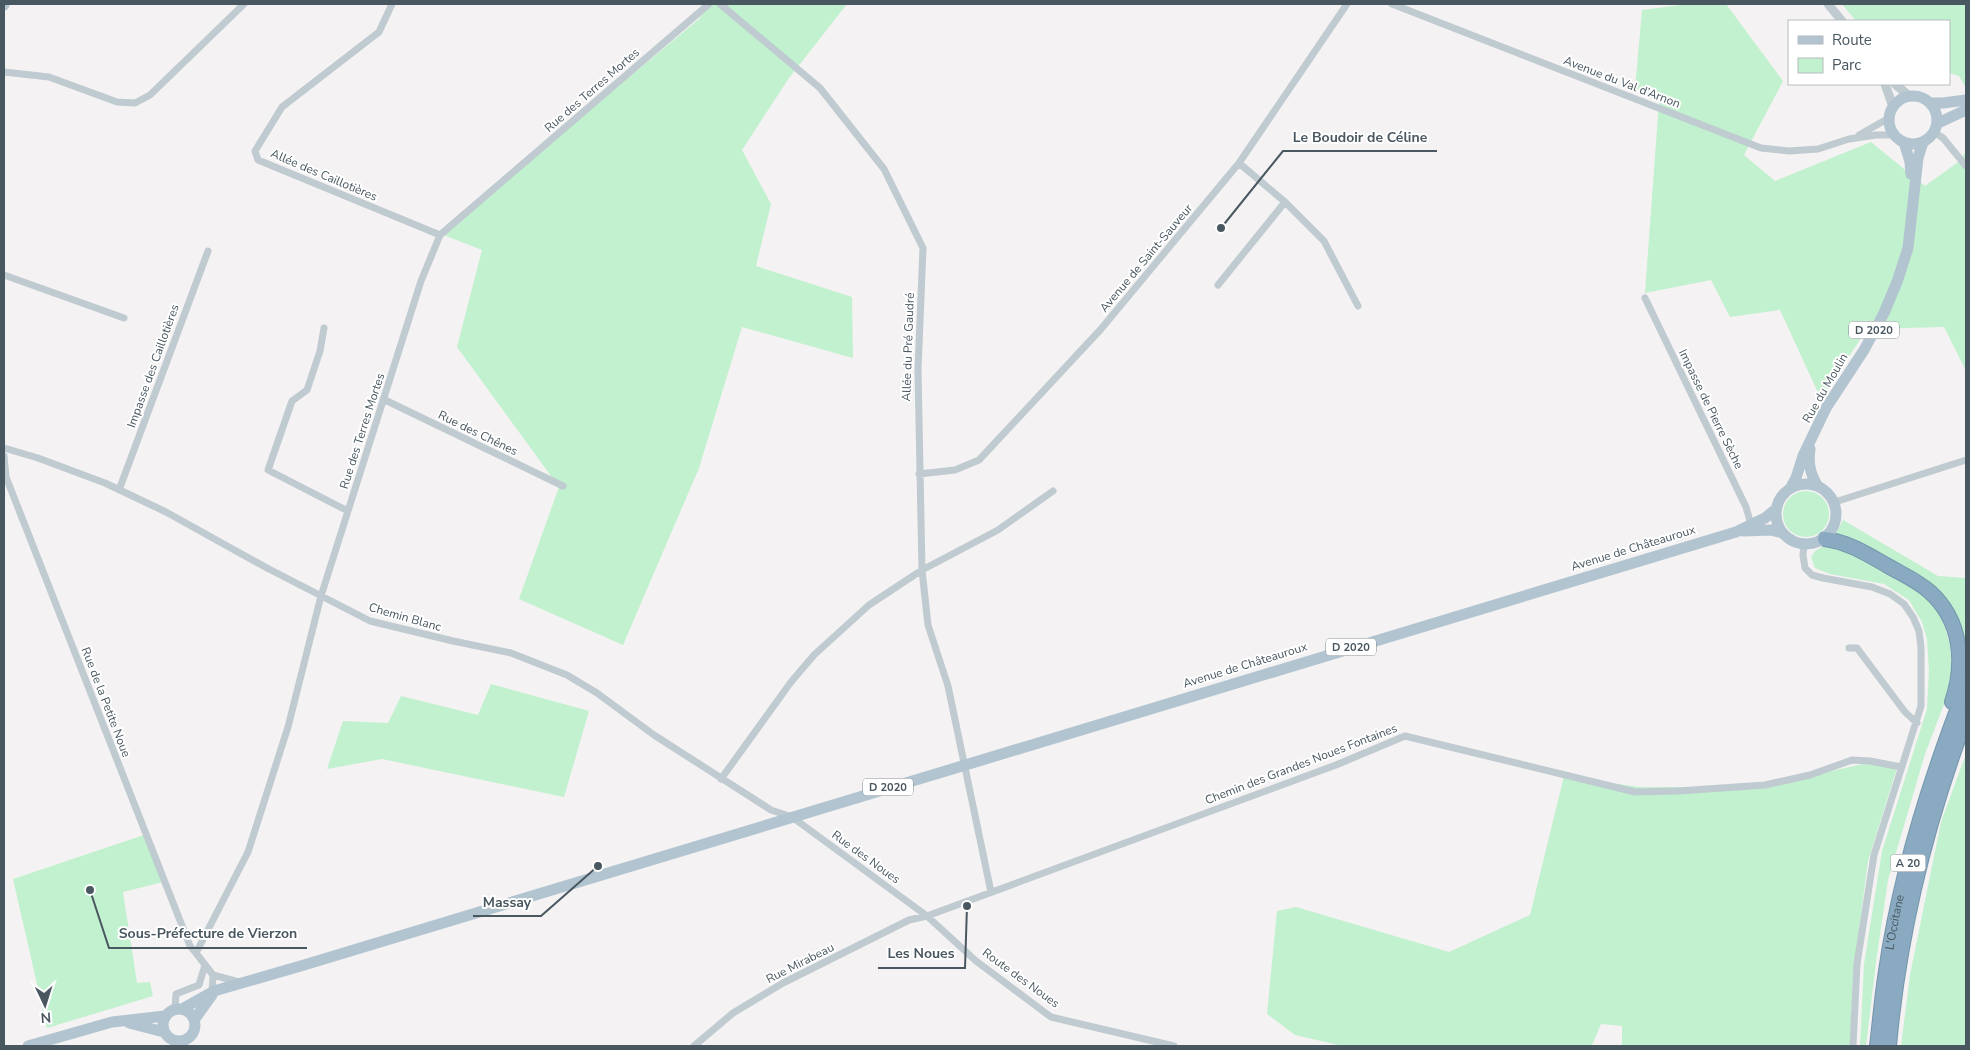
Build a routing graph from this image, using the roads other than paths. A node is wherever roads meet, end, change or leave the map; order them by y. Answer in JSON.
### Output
{"nodes":[{"id":1,"x":244,"y":4,"type":"edge"},
{"id":2,"x":392,"y":4,"type":"edge"},
{"id":3,"x":709,"y":4,"type":"edge"},
{"id":4,"x":720,"y":4,"type":"edge"},
{"id":5,"x":1347,"y":4,"type":"edge"},
{"id":6,"x":1392,"y":4,"type":"edge"},
{"id":7,"x":1828,"y":4,"type":"edge"},
{"id":8,"x":1841,"y":20,"type":"edge"},
{"id":9,"x":4,"y":72,"type":"edge"},
{"id":10,"x":1885,"y":85,"type":"edge"},
{"id":11,"x":1897,"y":85,"type":"edge"},
{"id":12,"x":1909,"y":96,"type":"junction"},
{"id":13,"x":1966,"y":100,"type":"edge"},
{"id":14,"x":1930,"y":103,"type":"junction"},
{"id":15,"x":1893,"y":107,"type":"junction"},
{"id":16,"x":1966,"y":110,"type":"edge"},
{"id":17,"x":1889,"y":118,"type":"junction"},
{"id":18,"x":1936,"y":127,"type":"junction"},
{"id":19,"x":1894,"y":135,"type":"junction"},
{"id":20,"x":1849,"y":140,"type":"junction"},
{"id":21,"x":1904,"y":142,"type":"junction"},
{"id":22,"x":1924,"y":142,"type":"junction"},
{"id":23,"x":1239,"y":163,"type":"junction"},
{"id":24,"x":1966,"y":166,"type":"edge"},
{"id":25,"x":1285,"y":202,"type":"junction"},
{"id":26,"x":1913,"y":210,"type":"junction"},
{"id":27,"x":440,"y":235,"type":"junction"},
{"id":28,"x":208,"y":251,"type":"dead end"},
{"id":29,"x":4,"y":275,"type":"edge"},
{"id":30,"x":1218,"y":285,"type":"dead end"},
{"id":31,"x":1645,"y":298,"type":"dead end"},
{"id":32,"x":1358,"y":306,"type":"dead end"},
{"id":33,"x":124,"y":318,"type":"dead end"},
{"id":34,"x":324,"y":328,"type":"dead end"},
{"id":35,"x":384,"y":400,"type":"junction"},
{"id":36,"x":1811,"y":440,"type":"junction"},
{"id":37,"x":4,"y":452,"type":"edge"},
{"id":38,"x":1966,"y":460,"type":"edge"},
{"id":39,"x":919,"y":474,"type":"junction"},
{"id":40,"x":1817,"y":485,"type":"junction"},
{"id":41,"x":563,"y":486,"type":"dead end"},
{"id":42,"x":1792,"y":487,"type":"junction"},
{"id":43,"x":119,"y":490,"type":"junction"},
{"id":44,"x":1054,"y":491,"type":"dead end"},
{"id":45,"x":1835,"y":502,"type":"junction"},
{"id":46,"x":1776,"y":509,"type":"junction"},
{"id":47,"x":348,"y":512,"type":"junction"},
{"id":48,"x":1752,"y":528,"type":"junction"},
{"id":49,"x":1783,"y":533,"type":"junction"},
{"id":50,"x":1825,"y":538,"type":"junction"},
{"id":51,"x":1804,"y":544,"type":"junction"},
{"id":52,"x":922,"y":570,"type":"junction"},
{"id":53,"x":321,"y":596,"type":"junction"},
{"id":54,"x":1849,"y":648,"type":"dead end"},
{"id":55,"x":1966,"y":687,"type":"edge"},
{"id":56,"x":1966,"y":718,"type":"edge"},
{"id":57,"x":1917,"y":723,"type":"junction"},
{"id":58,"x":1941,"y":752,"type":"junction"},
{"id":59,"x":965,"y":764,"type":"junction"},
{"id":60,"x":1901,"y":767,"type":"junction"},
{"id":61,"x":721,"y":779,"type":"junction"},
{"id":62,"x":792,"y":817,"type":"junction"},
{"id":63,"x":991,"y":892,"type":"junction"},
{"id":64,"x":927,"y":916,"type":"junction"},
{"id":65,"x":196,"y":954,"type":"junction"},
{"id":66,"x":205,"y":965,"type":"junction"},
{"id":67,"x":213,"y":975,"type":"junction"},
{"id":68,"x":241,"y":982,"type":"junction"},
{"id":69,"x":213,"y":992,"type":"junction"},
{"id":70,"x":178,"y":1009,"type":"junction"},
{"id":71,"x":165,"y":1016,"type":"junction"},
{"id":72,"x":194,"y":1020,"type":"junction"},
{"id":73,"x":122,"y":1021,"type":"junction"},
{"id":74,"x":164,"y":1032,"type":"junction"},
{"id":75,"x":192,"y":1034,"type":"junction"},
{"id":76,"x":182,"y":1044,"type":"edge"},
{"id":77,"x":28,"y":1046,"type":"edge"},
{"id":78,"x":196,"y":1046,"type":"edge"},
{"id":79,"x":694,"y":1046,"type":"edge"},
{"id":80,"x":1174,"y":1046,"type":"edge"},
{"id":81,"x":1853,"y":1046,"type":"edge"},
{"id":82,"x":1877,"y":1046,"type":"edge"},
{"id":83,"x":1889,"y":1046,"type":"edge"}],
"edges":[{"from":1,"to":9,"type":"street"},
{"from":2,"to":27,"type":"street","name":"Allée des Caillotières"},
{"from":3,"to":27,"type":"street","name":"Rue des Terres Mortes"},
{"from":4,"to":39,"type":"street","name":"Allée du Pré Gaudré"},
{"from":5,"to":23,"type":"street","name":"Avenue de Saint-Sauveur"},
{"from":6,"to":20,"type":"street","name":"Avenue du Val d’Arnon"},
{"from":7,"to":8,"type":"street"},
{"from":10,"to":15,"type":"street"},
{"from":11,"to":12,"type":"street"},
{"from":12,"to":14,"type":"main road"},
{"from":12,"to":15,"type":"main road"},
{"from":13,"to":14,"type":"main road"},
{"from":14,"to":18,"type":"main road"},
{"from":15,"to":17,"type":"main road"},
{"from":16,"to":18,"type":"main road"},
{"from":17,"to":19,"type":"main road"},
{"from":17,"to":20,"type":"street","name":"Avenue du Val d’Arnon"},
{"from":18,"to":22,"type":"main road"},
{"from":18,"to":24,"type":"street"},
{"from":19,"to":20,"type":"street","name":"Avenue du Val d’Arnon"},
{"from":19,"to":21,"type":"main road"},
{"from":21,"to":22,"type":"main road"},
{"from":21,"to":26,"type":"main road","name":"Rue du Moulin","number":"D 2020"},
{"from":22,"to":26,"type":"main road","name":"Rue du Moulin","number":"D 2020"},
{"from":23,"to":25,"type":"street"},
{"from":23,"to":39,"type":"street","name":"Avenue de Saint-Sauveur"},
{"from":25,"to":30,"type":"street"},
{"from":25,"to":32,"type":"street"},
{"from":26,"to":36,"type":"main road","name":"Rue du Moulin","number":"D 2020"},
{"from":27,"to":35,"type":"street","name":"Rue des Terres Mortes"},
{"from":28,"to":43,"type":"street","name":"Impasse des Caillotières"},
{"from":29,"to":33,"type":"street"},
{"from":31,"to":48,"type":"street","name":"Impasse de Pierre Sèche"},
{"from":34,"to":47,"type":"street"},
{"from":35,"to":41,"type":"street","name":"Rue des Chênes"},
{"from":35,"to":47,"type":"street","name":"Rue des Terres Mortes"},
{"from":36,"to":40,"type":"main road","number":"D 2020"},
{"from":36,"to":42,"type":"main road","number":"D 2020"},
{"from":37,"to":43,"type":"street","name":"Chemin Blanc"},
{"from":37,"to":65,"type":"street","name":"Rue de la Petite Noue"},
{"from":38,"to":45,"type":"street"},
{"from":39,"to":52,"type":"street","name":"Allée du Pré Gaudré"},
{"from":40,"to":42,"type":"main road"},
{"from":40,"to":45,"type":"main road"},
{"from":42,"to":46,"type":"main road"},
{"from":43,"to":53,"type":"street","name":"Chemin Blanc"},
{"from":44,"to":52,"type":"street"},
{"from":45,"to":50,"type":"main road"},
{"from":46,"to":48,"type":"main road","number":"D 2020"},
{"from":46,"to":49,"type":"main road"},
{"from":47,"to":53,"type":"street","name":"Rue des Terres Mortes"},
{"from":48,"to":49,"type":"main road","number":"D 2020"},
{"from":48,"to":59,"type":"main road","name":"Avenue de Châteauroux","number":"D 2020"},
{"from":49,"to":51,"type":"main road"},
{"from":50,"to":51,"type":"main road"},
{"from":50,"to":58,"type":"highway"},
{"from":51,"to":57,"type":"street"},
{"from":52,"to":59,"type":"street","name":"Allée du Pré Gaudré"},
{"from":52,"to":61,"type":"street"},
{"from":53,"to":61,"type":"street","name":"Chemin Blanc"},
{"from":53,"to":65,"type":"street","name":"Rue des Terres Mortes"},
{"from":54,"to":57,"type":"street"},
{"from":55,"to":58,"type":"highway","name":"L'Occitane","number":"A 20"},
{"from":56,"to":83,"type":"highway","name":"L'Occitane","number":"A 20"},
{"from":57,"to":60,"type":"street"},
{"from":58,"to":82,"type":"highway","name":"L'Occitane","number":"A 20"},
{"from":59,"to":62,"type":"main road","name":"Avenue de Châteauroux","number":"D 2020"},
{"from":59,"to":63,"type":"street","name":"Allée du Pré Gaudré"},
{"from":60,"to":63,"type":"street","name":"Chemin des Grandes Noues Fontaines"},
{"from":60,"to":81,"type":"street"},
{"from":61,"to":62,"type":"street","name":"Chemin Blanc"},
{"from":62,"to":64,"type":"street","name":"Rue des Noues"},
{"from":62,"to":68,"type":"main road","number":"D 2020"},
{"from":63,"to":64,"type":"street","name":"Chemin des Grandes Noues Fontaines"},
{"from":64,"to":79,"type":"street","name":"Rue Mirabeau"},
{"from":64,"to":80,"type":"street","name":"Route des Noues"},
{"from":65,"to":66,"type":"street"},
{"from":66,"to":67,"type":"street"},
{"from":66,"to":70,"type":"street"},
{"from":67,"to":68,"type":"street"},
{"from":67,"to":69,"type":"street"},
{"from":68,"to":69,"type":"main road","number":"D 2020"},
{"from":69,"to":70,"type":"main road","number":"D 2020"},
{"from":69,"to":72,"type":"main road"},
{"from":70,"to":71,"type":"main road"},
{"from":70,"to":72,"type":"main road"},
{"from":71,"to":73,"type":"main road"},
{"from":71,"to":74,"type":"main road"},
{"from":72,"to":75,"type":"main road"},
{"from":73,"to":74,"type":"main road"},
{"from":73,"to":77,"type":"main road"},
{"from":74,"to":76,"type":"main road"},
{"from":75,"to":76,"type":"main road"},
{"from":75,"to":78,"type":"main road"}]}
